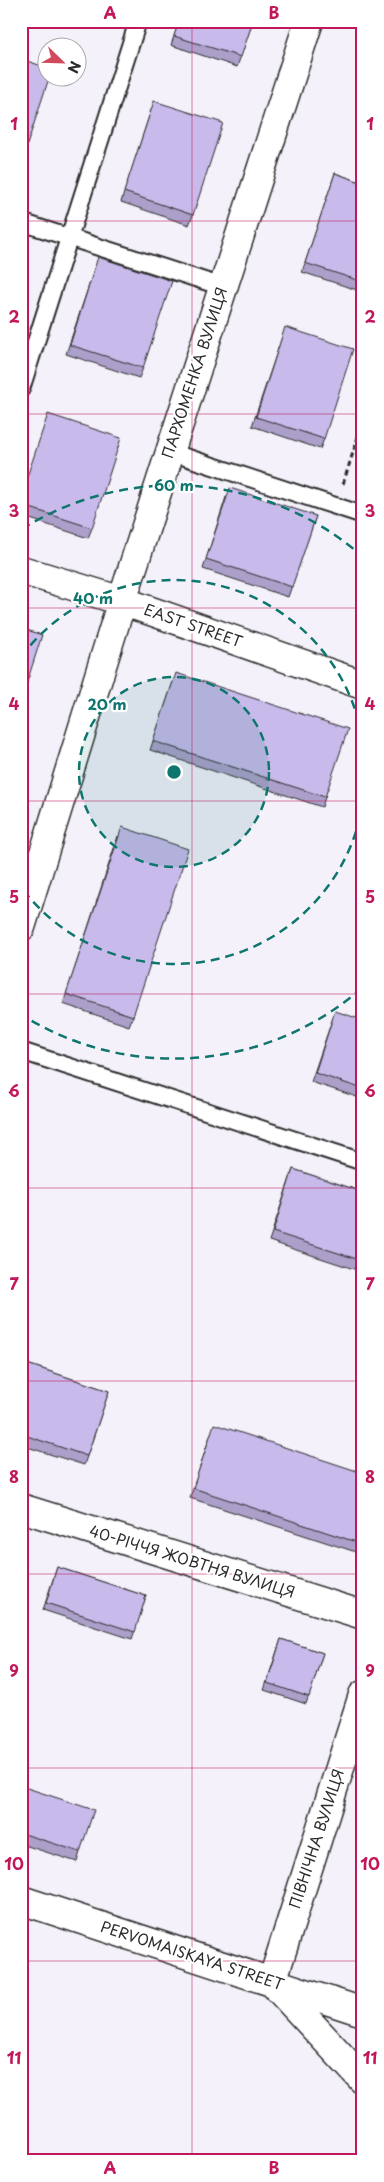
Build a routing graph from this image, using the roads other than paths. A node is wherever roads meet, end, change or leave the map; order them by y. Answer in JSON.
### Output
{"nodes":[{"id":1,"x":138,"y":21,"type":"edge"},
{"id":2,"x":309,"y":21,"type":"edge"},
{"id":3,"x":21,"y":222,"type":"edge"},
{"id":4,"x":70,"y":238,"type":"junction"},
{"id":5,"x":223,"y":287,"type":"junction"},
{"id":6,"x":21,"y":389,"type":"edge"},
{"id":7,"x":170,"y":452,"type":"junction"},
{"id":8,"x":363,"y":515,"type":"edge"},
{"id":9,"x":21,"y":570,"type":"edge"},
{"id":10,"x":122,"y":601,"type":"junction"},
{"id":11,"x":363,"y":685,"type":"edge"},
{"id":12,"x":21,"y":926,"type":"edge"},
{"id":13,"x":21,"y":1051,"type":"edge"},
{"id":14,"x":363,"y":1162,"type":"edge"},
{"id":15,"x":21,"y":1508,"type":"edge"},
{"id":16,"x":363,"y":1615,"type":"edge"},
{"id":17,"x":363,"y":1695,"type":"edge"},
{"id":18,"x":21,"y":1900,"type":"edge"},
{"id":19,"x":272,"y":1982,"type":"junction"},
{"id":20,"x":363,"y":2012,"type":"edge"},
{"id":21,"x":363,"y":2080,"type":"edge"}],
"edges":[{"from":1,"to":4,"type":"lane"},
{"from":2,"to":5,"type":"street","name":"ПАРХОМЕНКА ВУЛИЦЯ"},
{"from":3,"to":4,"type":"lane"},
{"from":4,"to":5,"type":"lane"},
{"from":4,"to":6,"type":"lane"},
{"from":5,"to":7,"type":"street","name":"ПАРХОМЕНКА ВУЛИЦЯ"},
{"from":7,"to":8,"type":"lane"},
{"from":7,"to":10,"type":"street","name":"ПАРХОМЕНКА ВУЛИЦЯ"},
{"from":9,"to":10,"type":"street","name":"EAST STREET"},
{"from":10,"to":11,"type":"street","name":"EAST STREET"},
{"from":10,"to":12,"type":"street","name":"ПАРХОМЕНКА ВУЛИЦЯ"},
{"from":13,"to":14,"type":"lane"},
{"from":15,"to":16,"type":"street","name":"40-РІЧЧЯ ЖОВТНЯ ВУЛИЦЯ"},
{"from":17,"to":19,"type":"street","name":"ПІВНІЧНА ВУЛИЦЯ"},
{"from":18,"to":19,"type":"street","name":"PERVOMAISKAYA STREET"},
{"from":19,"to":20,"type":"street","name":"PERVOMAISKAYA STREET"},
{"from":19,"to":21,"type":"street"}]}
